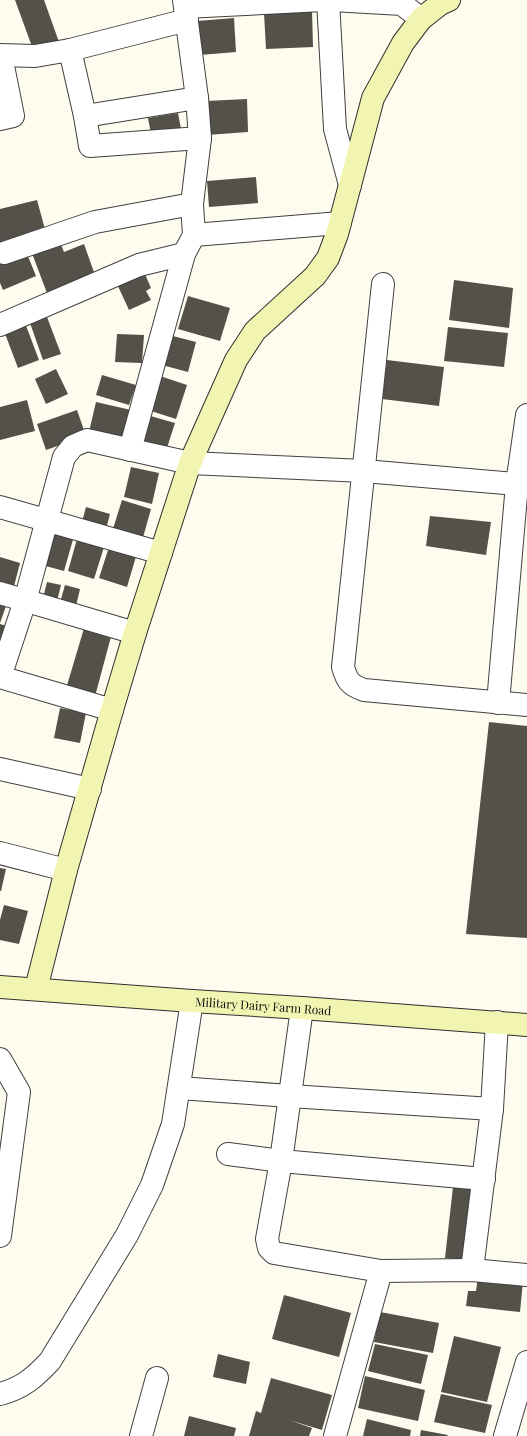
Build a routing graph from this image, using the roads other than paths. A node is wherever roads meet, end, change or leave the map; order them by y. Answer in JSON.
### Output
{"nodes":[{"id":1,"x":323,"y":0,"type":"edge"},
{"id":2,"x":328,"y":0,"type":"edge"},
{"id":3,"x":332,"y":0,"type":"edge"},
{"id":4,"x":449,"y":0,"type":"edge"},
{"id":5,"x":402,"y":2,"type":"edge"},
{"id":6,"x":186,"y":9,"type":"edge"},
{"id":7,"x":421,"y":19,"type":"junction"},
{"id":8,"x":70,"y":50,"type":"junction"},
{"id":9,"x":1,"y":55,"type":"edge"},
{"id":10,"x":197,"y":98,"type":"junction"},
{"id":11,"x":85,"y":116,"type":"junction"},
{"id":12,"x":0,"y":119,"type":"edge"},
{"id":13,"x":200,"y":138,"type":"junction"},
{"id":14,"x":350,"y":185,"type":"junction"},
{"id":15,"x":192,"y":204,"type":"junction"},
{"id":16,"x":340,"y":223,"type":"junction"},
{"id":17,"x":194,"y":235,"type":"junction"},
{"id":18,"x":4,"y":254,"type":"dead end"},
{"id":19,"x":184,"y":254,"type":"junction"},
{"id":20,"x":383,"y":284,"type":"dead end"},
{"id":21,"x":0,"y":325,"type":"edge"},
{"id":22,"x":527,"y":414,"type":"edge"},
{"id":23,"x":130,"y":450,"type":"junction"},
{"id":24,"x":190,"y":463,"type":"junction"},
{"id":25,"x":364,"y":471,"type":"junction"},
{"id":26,"x":522,"y":485,"type":"edge"},
{"id":27,"x":0,"y":507,"type":"edge"},
{"id":28,"x":47,"y":520,"type":"junction"},
{"id":29,"x":161,"y":553,"type":"junction"},
{"id":30,"x":0,"y":593,"type":"edge"},
{"id":31,"x":25,"y":601,"type":"junction"},
{"id":32,"x":135,"y":633,"type":"junction"},
{"id":33,"x":0,"y":677,"type":"edge"},
{"id":34,"x":498,"y":703,"type":"junction"},
{"id":35,"x":527,"y":705,"type":"edge"},
{"id":36,"x":112,"y":710,"type":"junction"},
{"id":37,"x":0,"y":769,"type":"edge"},
{"id":38,"x":90,"y":789,"type":"junction"},
{"id":39,"x":0,"y":853,"type":"edge"},
{"id":40,"x":66,"y":870,"type":"junction"},
{"id":41,"x":0,"y":986,"type":"edge"},
{"id":42,"x":36,"y":989,"type":"junction"},
{"id":43,"x":192,"y":1002,"type":"junction"},
{"id":44,"x":302,"y":1008,"type":"junction"},
{"id":45,"x":497,"y":1022,"type":"junction"},
{"id":46,"x":527,"y":1025,"type":"edge"},
{"id":47,"x":0,"y":1059,"type":"edge"},
{"id":48,"x":179,"y":1088,"type":"junction"},
{"id":49,"x":290,"y":1096,"type":"junction"},
{"id":50,"x":492,"y":1109,"type":"junction"},
{"id":51,"x":228,"y":1154,"type":"dead end"},
{"id":52,"x":281,"y":1161,"type":"junction"},
{"id":53,"x":484,"y":1179,"type":"junction"},
{"id":54,"x":3,"y":1196,"type":"edge"},
{"id":55,"x":0,"y":1236,"type":"edge"},
{"id":56,"x":472,"y":1270,"type":"junction"},
{"id":57,"x":381,"y":1271,"type":"junction"},
{"id":58,"x":527,"y":1275,"type":"edge"},
{"id":59,"x":527,"y":1362,"type":"edge"},
{"id":60,"x":157,"y":1378,"type":"dead end"},
{"id":61,"x":0,"y":1394,"type":"edge"},
{"id":62,"x":141,"y":1436,"type":"edge"},
{"id":63,"x":335,"y":1436,"type":"edge"},
{"id":64,"x":505,"y":1436,"type":"edge"}],
"edges":[{"from":1,"to":6,"type":"street"},
{"from":2,"to":14,"type":"street"},
{"from":3,"to":5,"type":"street"},
{"from":4,"to":7,"type":"street"},
{"from":5,"to":7,"type":"street"},
{"from":6,"to":8,"type":"street"},
{"from":6,"to":10,"type":"street"},
{"from":7,"to":14,"type":"street"},
{"from":8,"to":9,"type":"street"},
{"from":8,"to":11,"type":"street"},
{"from":9,"to":12,"type":"street"},
{"from":10,"to":11,"type":"street"},
{"from":10,"to":13,"type":"street"},
{"from":11,"to":13,"type":"street"},
{"from":13,"to":15,"type":"street"},
{"from":14,"to":16,"type":"street"},
{"from":15,"to":17,"type":"street"},
{"from":15,"to":18,"type":"street"},
{"from":16,"to":17,"type":"street"},
{"from":16,"to":24,"type":"street"},
{"from":17,"to":19,"type":"street"},
{"from":19,"to":21,"type":"street"},
{"from":19,"to":23,"type":"street"},
{"from":20,"to":25,"type":"street"},
{"from":22,"to":26,"type":"street"},
{"from":23,"to":24,"type":"street"},
{"from":23,"to":28,"type":"street"},
{"from":24,"to":25,"type":"street"},
{"from":24,"to":29,"type":"street"},
{"from":25,"to":26,"type":"street"},
{"from":25,"to":34,"type":"street"},
{"from":26,"to":34,"type":"street"},
{"from":27,"to":28,"type":"street"},
{"from":28,"to":29,"type":"street"},
{"from":28,"to":31,"type":"street"},
{"from":29,"to":32,"type":"street"},
{"from":30,"to":31,"type":"street"},
{"from":31,"to":32,"type":"street"},
{"from":31,"to":33,"type":"street"},
{"from":32,"to":36,"type":"street"},
{"from":33,"to":36,"type":"street"},
{"from":34,"to":35,"type":"street"},
{"from":36,"to":38,"type":"street"},
{"from":37,"to":38,"type":"street"},
{"from":38,"to":40,"type":"street"},
{"from":39,"to":40,"type":"street"},
{"from":40,"to":42,"type":"street"},
{"from":41,"to":42,"type":"street","name":"Military Dairy Farm Road"},
{"from":42,"to":43,"type":"street","name":"Military Dairy Farm Road"},
{"from":43,"to":44,"type":"street","name":"Military Dairy Farm Road"},
{"from":43,"to":48,"type":"street"},
{"from":44,"to":45,"type":"street","name":"Military Dairy Farm Road"},
{"from":44,"to":49,"type":"street"},
{"from":45,"to":46,"type":"street","name":"Military Dairy Farm Road"},
{"from":45,"to":50,"type":"street"},
{"from":47,"to":54,"type":"street"},
{"from":48,"to":49,"type":"street"},
{"from":48,"to":61,"type":"street"},
{"from":49,"to":50,"type":"street"},
{"from":49,"to":52,"type":"street"},
{"from":50,"to":53,"type":"street"},
{"from":51,"to":52,"type":"street"},
{"from":52,"to":53,"type":"street"},
{"from":52,"to":57,"type":"street"},
{"from":53,"to":56,"type":"street"},
{"from":54,"to":55,"type":"street"},
{"from":56,"to":57,"type":"street"},
{"from":56,"to":58,"type":"street"},
{"from":57,"to":63,"type":"street"},
{"from":59,"to":64,"type":"street"},
{"from":60,"to":62,"type":"street"}]}
